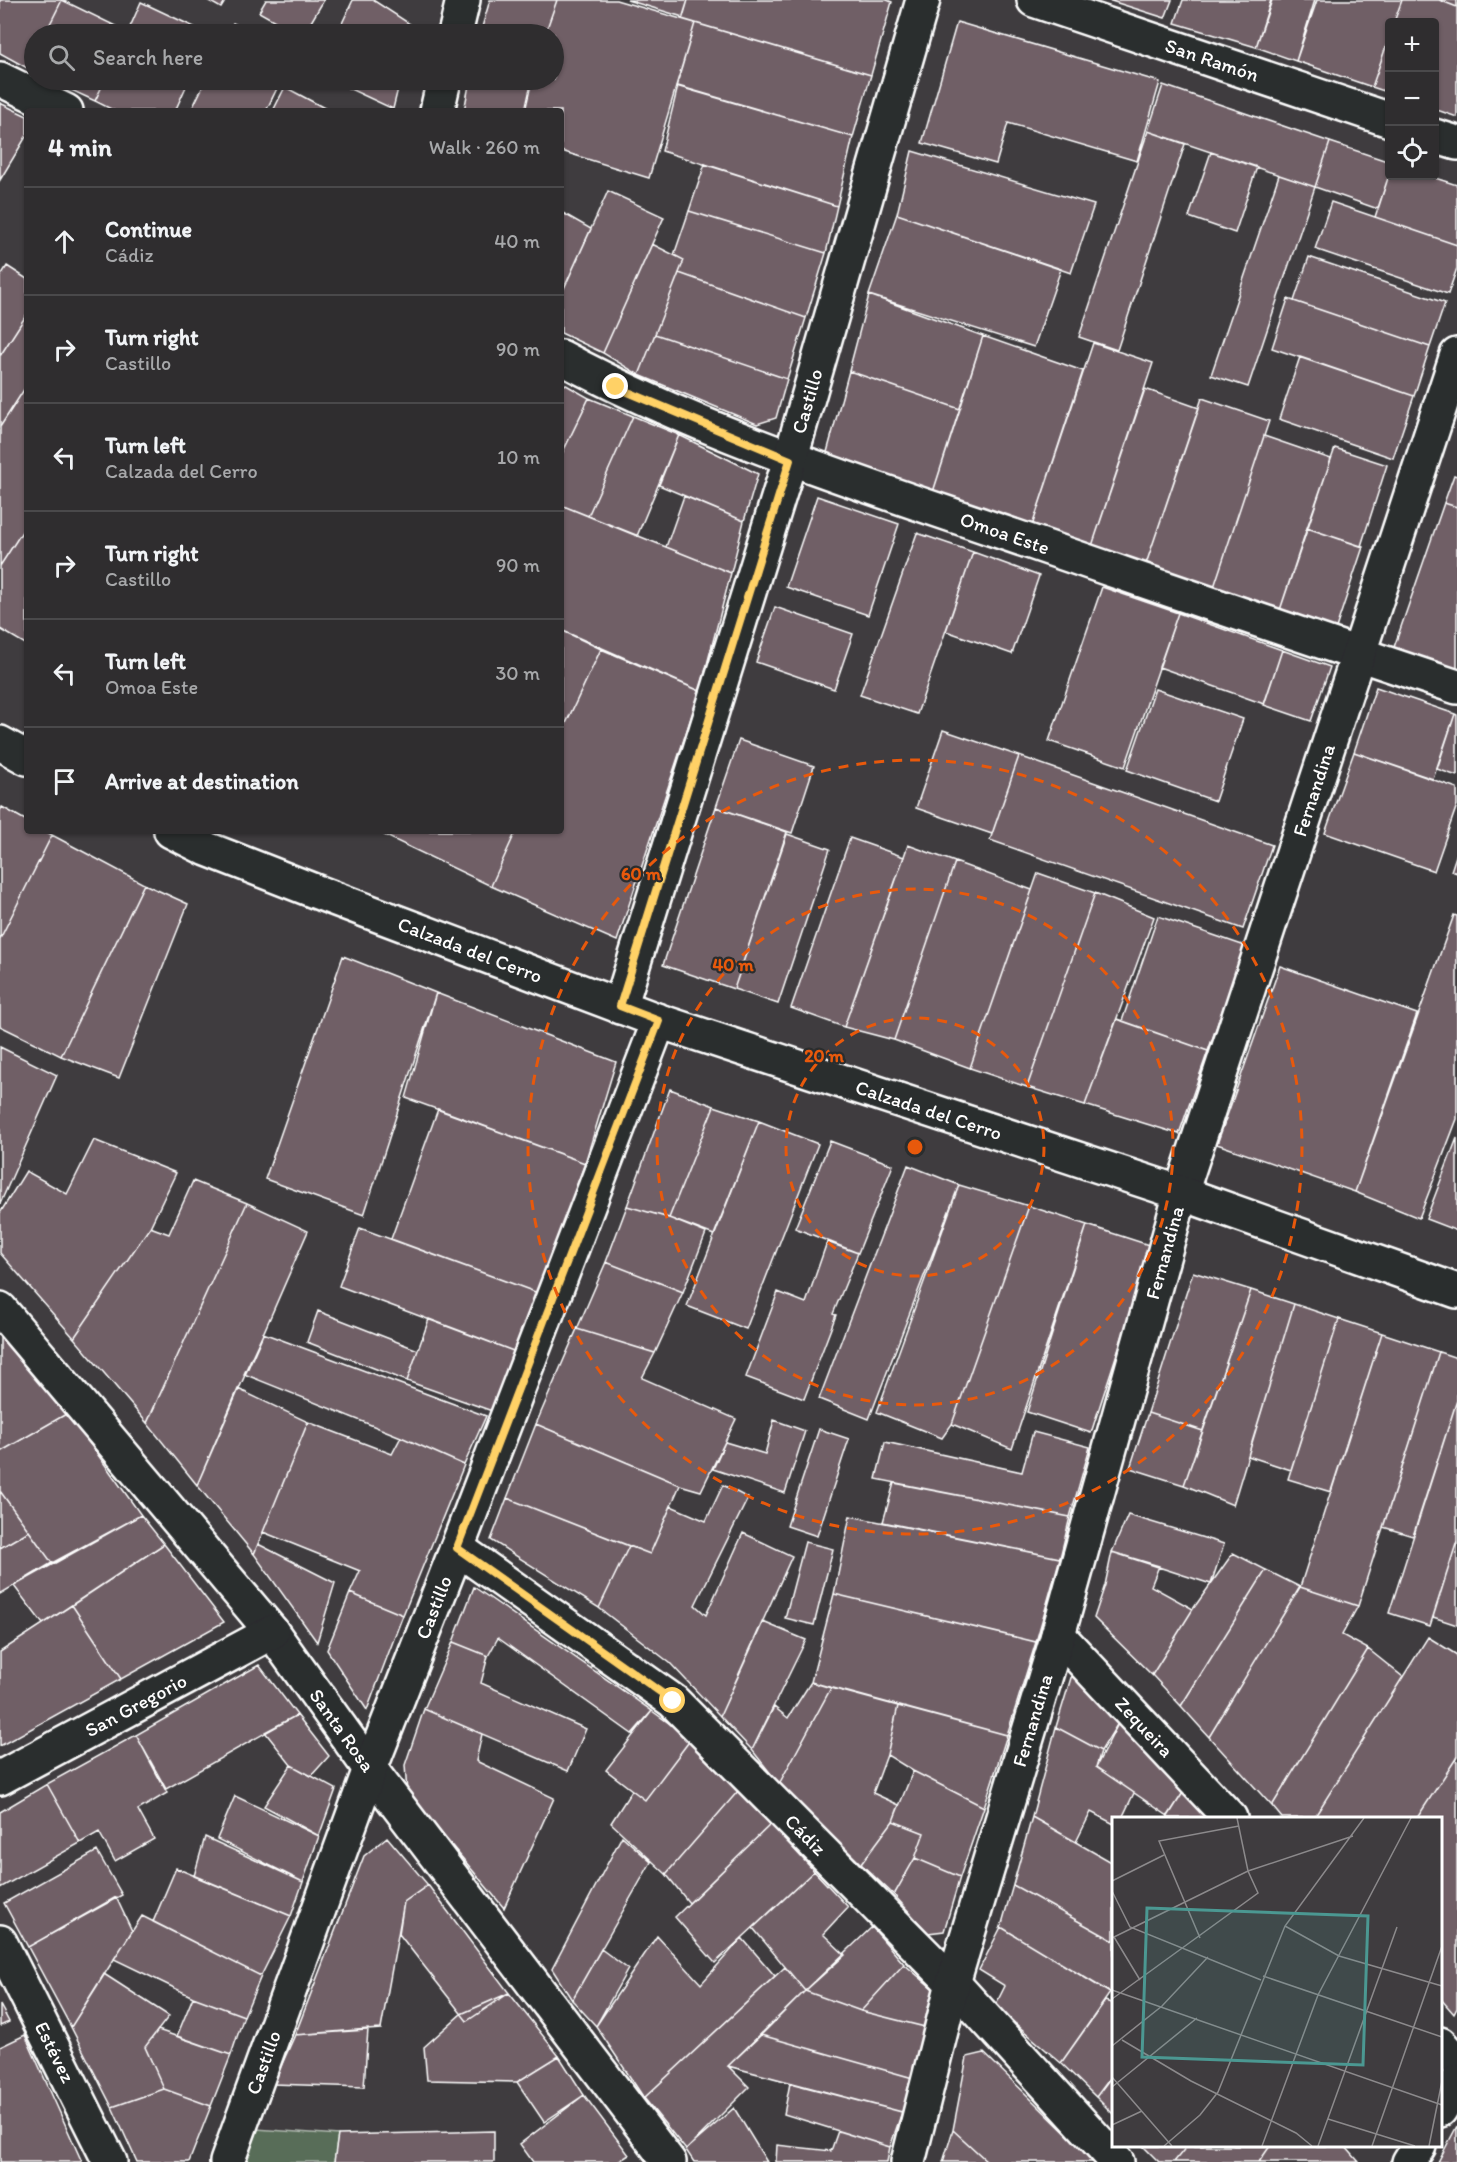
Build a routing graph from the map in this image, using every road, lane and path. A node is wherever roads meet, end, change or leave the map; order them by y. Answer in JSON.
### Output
{"nodes":[{"id":1,"x":463,"y":0,"type":"edge"},
{"id":2,"x":923,"y":0,"type":"edge"},
{"id":3,"x":1034,"y":0,"type":"edge"},
{"id":4,"x":457,"y":24,"type":"edge"},
{"id":5,"x":0,"y":80,"type":"edge"},
{"id":6,"x":442,"y":90,"type":"edge"},
{"id":7,"x":60,"y":108,"type":"edge"},
{"id":8,"x":438,"y":108,"type":"edge"},
{"id":9,"x":1385,"y":119,"type":"edge"},
{"id":10,"x":1439,"y":137,"type":"edge"},
{"id":11,"x":1457,"y":143,"type":"edge"},
{"id":12,"x":1457,"y":355,"type":"edge"},
{"id":13,"x":564,"y":359,"type":"edge"},
{"id":14,"x":790,"y":460,"type":"junction"},
{"id":15,"x":1358,"y":654,"type":"junction"},
{"id":16,"x":1457,"y":687,"type":"edge"},
{"id":17,"x":0,"y":743,"type":"edge"},
{"id":18,"x":24,"y":756,"type":"edge"},
{"id":19,"x":177,"y":834,"type":"edge"},
{"id":20,"x":620,"y":1006,"type":"junction"},
{"id":21,"x":659,"y":1021,"type":"junction"},
{"id":22,"x":1181,"y":1193,"type":"junction"},
{"id":23,"x":1457,"y":1291,"type":"edge"},
{"id":24,"x":0,"y":1310,"type":"edge"},
{"id":25,"x":457,"y":1548,"type":"junction"},
{"id":26,"x":272,"y":1632,"type":"junction"},
{"id":27,"x":1058,"y":1635,"type":"junction"},
{"id":28,"x":370,"y":1769,"type":"junction"},
{"id":29,"x":0,"y":1778,"type":"edge"},
{"id":30,"x":1229,"y":1817,"type":"edge"},
{"id":31,"x":0,"y":1942,"type":"edge"},
{"id":32,"x":953,"y":1983,"type":"junction"},
{"id":33,"x":1442,"y":2046,"type":"edge"},
{"id":34,"x":1457,"y":2062,"type":"edge"},
{"id":35,"x":1457,"y":2082,"type":"edge"},
{"id":36,"x":1442,"y":2107,"type":"edge"},
{"id":37,"x":1418,"y":2147,"type":"edge"},
{"id":38,"x":111,"y":2162,"type":"edge"},
{"id":39,"x":227,"y":2162,"type":"edge"},
{"id":40,"x":669,"y":2162,"type":"edge"},
{"id":41,"x":908,"y":2162,"type":"edge"},
{"id":42,"x":1117,"y":2162,"type":"edge"},
{"id":43,"x":1409,"y":2162,"type":"edge"}],
"edges":[{"from":1,"to":4,"type":"street"},
{"from":2,"to":14,"type":"street","name":"Castillo"},
{"from":3,"to":9,"type":"street","name":"San Ramón"},
{"from":5,"to":7,"type":"street"},
{"from":6,"to":8,"type":"street"},
{"from":10,"to":11,"type":"street"},
{"from":12,"to":15,"type":"street","name":"Fernandina"},
{"from":13,"to":14,"type":"street","name":"Omoa Este"},
{"from":14,"to":15,"type":"street","name":"Omoa Este"},
{"from":14,"to":20,"type":"street","name":"Castillo"},
{"from":15,"to":16,"type":"street","name":"Omoa Este"},
{"from":15,"to":22,"type":"street","name":"Fernandina"},
{"from":17,"to":18,"type":"street"},
{"from":19,"to":20,"type":"street","name":"Calzada del Cerro"},
{"from":20,"to":21,"type":"street","name":"Calzada del Cerro"},
{"from":21,"to":22,"type":"street","name":"Calzada del Cerro"},
{"from":21,"to":25,"type":"street","name":"Castillo"},
{"from":22,"to":23,"type":"street","name":"Calzada del Cerro"},
{"from":22,"to":27,"type":"street","name":"Fernandina"},
{"from":24,"to":26,"type":"street","name":"Santa Rosa"},
{"from":25,"to":28,"type":"street","name":"Castillo"},
{"from":25,"to":32,"type":"street","name":"Cádiz"},
{"from":26,"to":28,"type":"street","name":"Santa Rosa"},
{"from":26,"to":29,"type":"street","name":"San Gregorio"},
{"from":27,"to":30,"type":"street","name":"Zequeira"},
{"from":27,"to":32,"type":"street","name":"Fernandina"},
{"from":28,"to":39,"type":"street","name":"Castillo"},
{"from":28,"to":40,"type":"street","name":"Santa Rosa"},
{"from":31,"to":38,"type":"street","name":"Estévez"},
{"from":32,"to":41,"type":"street","name":"Fernandina"},
{"from":32,"to":42,"type":"street","name":"Cádiz"},
{"from":33,"to":34,"type":"street"},
{"from":35,"to":36,"type":"street"},
{"from":37,"to":43,"type":"street"}]}
